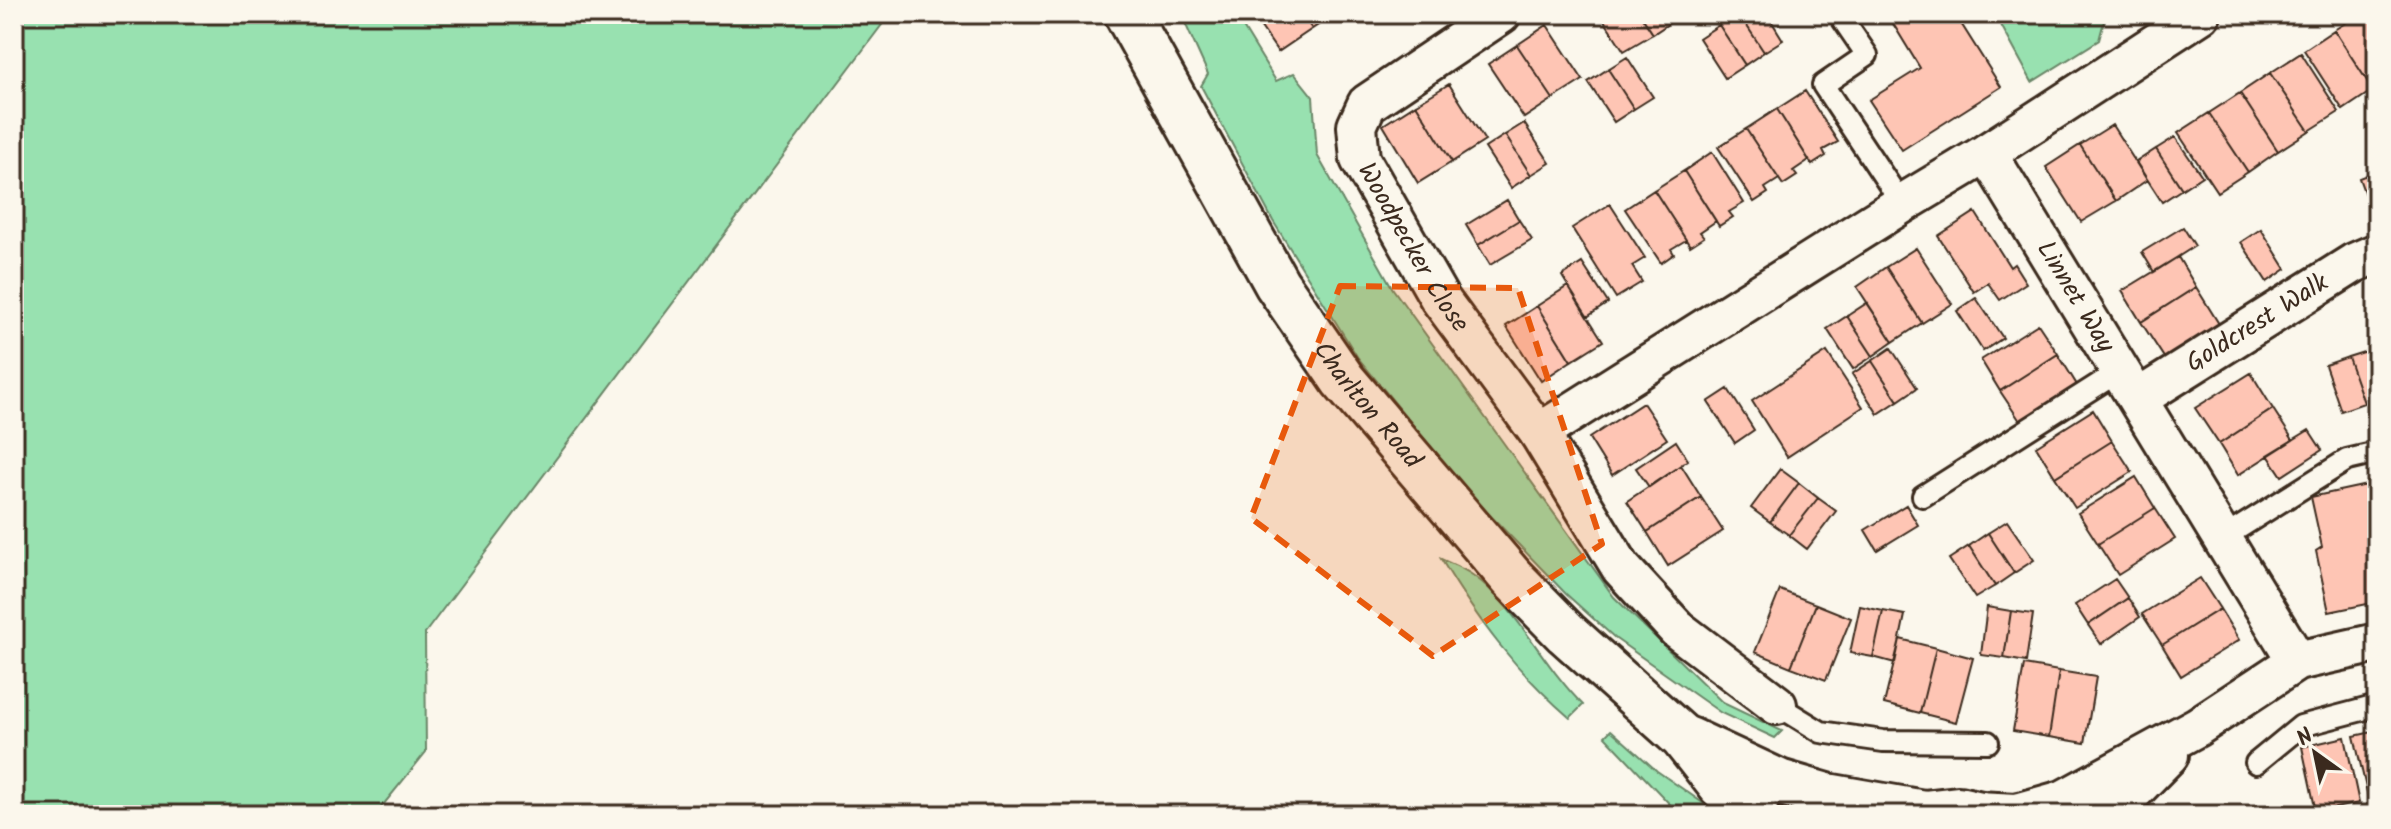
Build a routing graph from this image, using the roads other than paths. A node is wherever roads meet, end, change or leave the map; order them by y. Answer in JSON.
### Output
{"nodes":[{"id":1,"x":1127,"y":14,"type":"edge"},
{"id":2,"x":1501,"y":14,"type":"edge"},
{"id":3,"x":1845,"y":14,"type":"edge"},
{"id":4,"x":2201,"y":14,"type":"edge"},
{"id":5,"x":1987,"y":153,"type":"junction"},
{"id":6,"x":1902,"y":204,"type":"junction"},
{"id":7,"x":2377,"y":253,"type":"edge"},
{"id":8,"x":2130,"y":384,"type":"junction"},
{"id":9,"x":1539,"y":433,"type":"junction"},
{"id":10,"x":2377,"y":453,"type":"edge"},
{"id":11,"x":1923,"y":496,"type":"dead end"},
{"id":12,"x":2223,"y":538,"type":"junction"},
{"id":13,"x":2377,"y":643,"type":"edge"},
{"id":14,"x":2297,"y":661,"type":"junction"},
{"id":15,"x":1777,"y":705,"type":"joint"},
{"id":16,"x":2377,"y":706,"type":"edge"},
{"id":17,"x":2197,"y":727,"type":"junction"},
{"id":18,"x":1683,"y":738,"type":"junction"},
{"id":19,"x":1988,"y":742,"type":"dead end"},
{"id":20,"x":2256,"y":763,"type":"dead end"},
{"id":21,"x":1981,"y":813,"type":"edge"},
{"id":22,"x":1923,"y":814,"type":"edge"},
{"id":23,"x":1756,"y":815,"type":"edge"},
{"id":24,"x":2110,"y":815,"type":"edge"}],
"edges":[{"from":1,"to":18,"type":"street","name":"Charlton Road"},
{"from":2,"to":9,"type":"street","name":"Woodpecker Close"},
{"from":3,"to":6,"type":"lane"},
{"from":4,"to":5,"type":"street"},
{"from":5,"to":6,"type":"street"},
{"from":5,"to":8,"type":"street","name":"Linnet Way"},
{"from":6,"to":9,"type":"street"},
{"from":7,"to":8,"type":"street","name":"Goldcrest Walk"},
{"from":8,"to":11,"type":"lane"},
{"from":8,"to":12,"type":"street","name":"Linnet Way"},
{"from":9,"to":15,"type":"street","name":"Woodpecker Close"},
{"from":10,"to":12,"type":"lane"},
{"from":12,"to":14,"type":"street","name":"Linnet Way"},
{"from":13,"to":14,"type":"street"},
{"from":14,"to":17,"type":"street"},
{"from":15,"to":19,"type":"lane"},
{"from":16,"to":20,"type":"lane"},
{"from":17,"to":21,"type":"street"},
{"from":17,"to":24,"type":"street"},
{"from":18,"to":22,"type":"street","name":"Charlton Road"},
{"from":18,"to":23,"type":"street","name":"Charlton Road"},
{"from":21,"to":22,"type":"street","name":"Charlton Road"}]}
